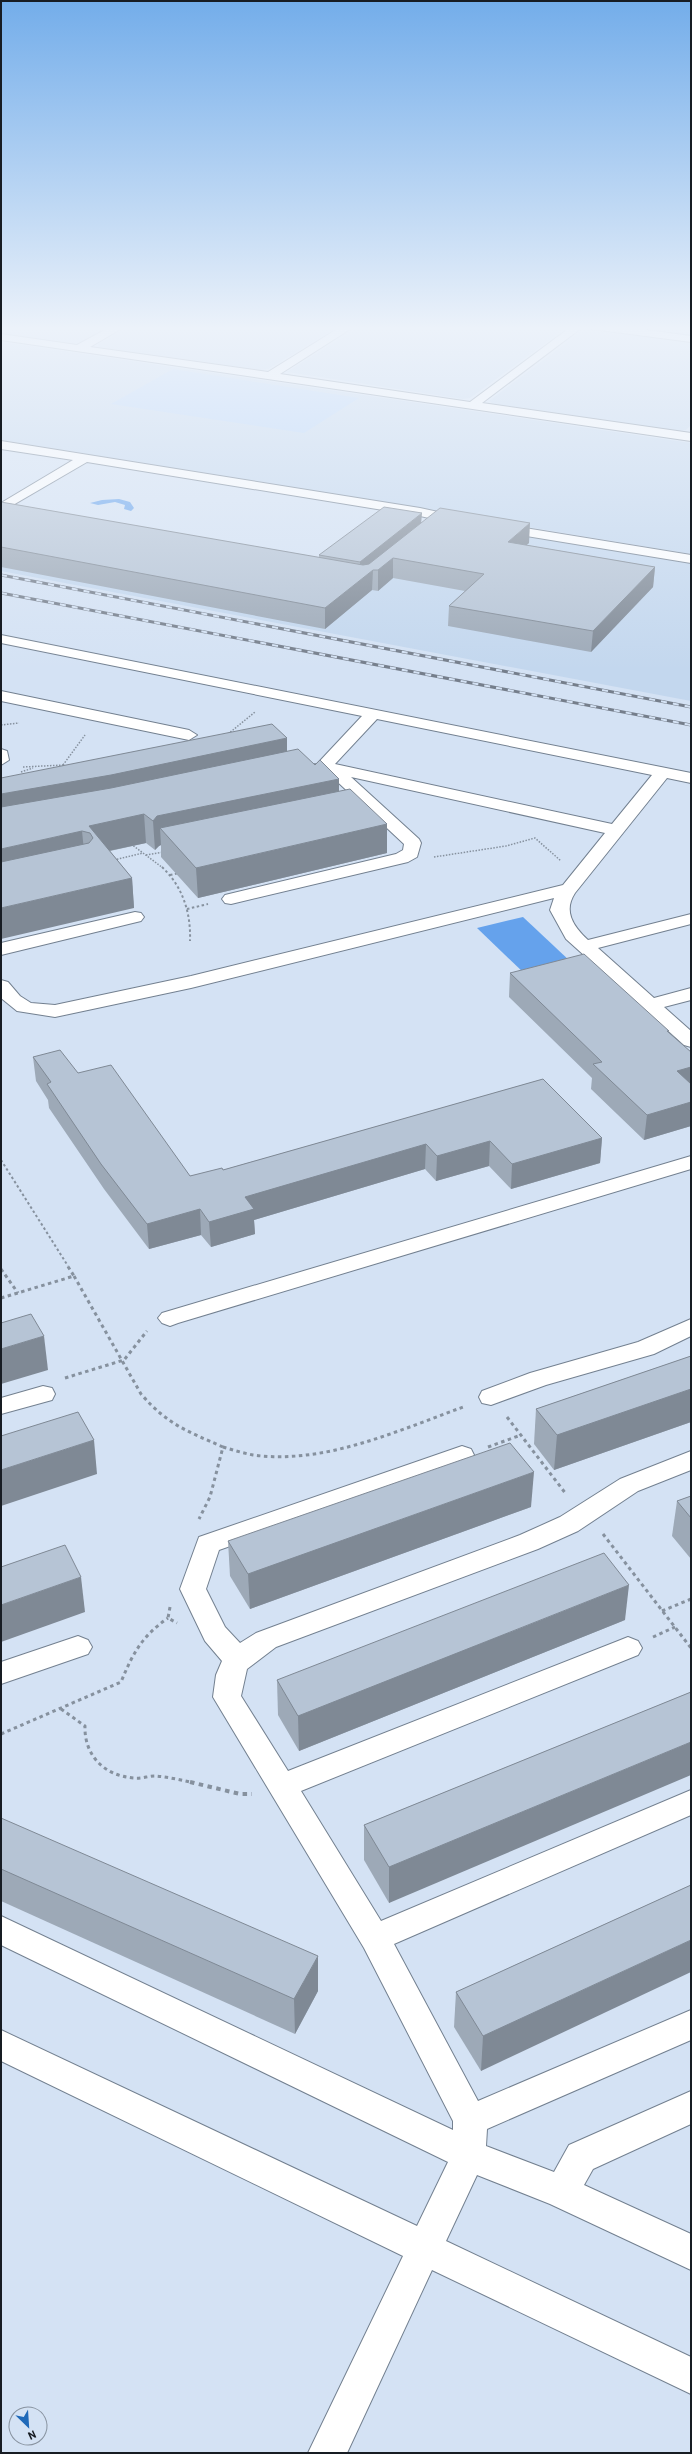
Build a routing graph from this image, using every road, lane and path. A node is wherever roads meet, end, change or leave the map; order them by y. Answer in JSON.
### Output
{"nodes":[{"id":1,"x":1,"y":446,"type":"edge"},
{"id":2,"x":84,"y":459,"type":"junction"},
{"id":3,"x":3,"y":514,"type":"edge"},
{"id":4,"x":441,"y":518,"type":"junction"},
{"id":5,"x":472,"y":523,"type":"edge"},
{"id":6,"x":488,"y":526,"type":"edge"},
{"id":7,"x":430,"y":527,"type":"edge"},
{"id":8,"x":691,"y":559,"type":"edge"},
{"id":9,"x":1,"y":639,"type":"edge"},
{"id":10,"x":1,"y":696,"type":"edge"},
{"id":11,"x":259,"y":709,"type":"dead end"},
{"id":12,"x":373,"y":714,"type":"junction"},
{"id":13,"x":24,"y":723,"type":"dead end"},
{"id":14,"x":1,"y":726,"type":"edge"},
{"id":15,"x":80,"y":733,"type":"dead end"},
{"id":16,"x":189,"y":735,"type":"dead end"},
{"id":17,"x":223,"y":736,"type":"edge"},
{"id":18,"x":1,"y":754,"type":"edge"},
{"id":19,"x":1,"y":760,"type":"edge"},
{"id":20,"x":71,"y":765,"type":"edge"},
{"id":21,"x":63,"y":766,"type":"junction"},
{"id":22,"x":17,"y":767,"type":"dead end"},
{"id":23,"x":327,"y":768,"type":"junction"},
{"id":24,"x":65,"y":772,"type":"edge"},
{"id":25,"x":663,"y":772,"type":"junction"},
{"id":26,"x":283,"y":773,"type":"edge"},
{"id":27,"x":691,"y":778,"type":"edge"},
{"id":28,"x":373,"y":806,"type":"junction"},
{"id":29,"x":350,"y":811,"type":"edge"},
{"id":30,"x":616,"y":830,"type":"junction"},
{"id":31,"x":127,"y":841,"type":"edge"},
{"id":32,"x":165,"y":852,"type":"dead end"},
{"id":33,"x":143,"y":853,"type":"junction"},
{"id":34,"x":411,"y":853,"type":"junction"},
{"id":35,"x":146,"y":856,"type":"junction"},
{"id":36,"x":107,"y":862,"type":"edge"},
{"id":37,"x":566,"y":866,"type":"dead end"},
{"id":38,"x":184,"y":872,"type":"edge"},
{"id":39,"x":170,"y":875,"type":"junction"},
{"id":40,"x":569,"y":890,"type":"junction"},
{"id":41,"x":231,"y":899,"type":"dead end"},
{"id":42,"x":135,"y":917,"type":"dead end"},
{"id":43,"x":691,"y":919,"type":"edge"},
{"id":44,"x":190,"y":941,"type":"dead end"},
{"id":45,"x":584,"y":946,"type":"junction"},
{"id":46,"x":1,"y":949,"type":"edge"},
{"id":47,"x":1,"y":986,"type":"edge"},
{"id":48,"x":691,"y":994,"type":"edge"},
{"id":49,"x":7,"y":1002,"type":"edge"},
{"id":50,"x":650,"y":1005,"type":"junction"},
{"id":51,"x":691,"y":1041,"type":"edge"},
{"id":52,"x":1,"y":1160,"type":"edge"},
{"id":53,"x":691,"y":1162,"type":"edge"},
{"id":54,"x":1,"y":1269,"type":"edge"},
{"id":55,"x":74,"y":1276,"type":"junction"},
{"id":56,"x":18,"y":1293,"type":"junction"},
{"id":57,"x":1,"y":1298,"type":"edge"},
{"id":58,"x":170,"y":1318,"type":"joint"},
{"id":59,"x":691,"y":1327,"type":"edge"},
{"id":60,"x":124,"y":1360,"type":"junction"},
{"id":61,"x":43,"y":1394,"type":"joint"},
{"id":62,"x":491,"y":1397,"type":"junction"},
{"id":63,"x":1,"y":1406,"type":"edge"},
{"id":64,"x":521,"y":1435,"type":"junction"},
{"id":65,"x":223,"y":1447,"type":"junction"},
{"id":66,"x":462,"y":1455,"type":"joint"},
{"id":67,"x":691,"y":1460,"type":"edge"},
{"id":68,"x":567,"y":1496,"type":"dead end"},
{"id":69,"x":198,"y":1521,"type":"dead end"},
{"id":70,"x":601,"y":1532,"type":"dead end"},
{"id":71,"x":691,"y":1599,"type":"edge"},
{"id":72,"x":170,"y":1603,"type":"dead end"},
{"id":73,"x":662,"y":1611,"type":"junction"},
{"id":74,"x":168,"y":1618,"type":"junction"},
{"id":75,"x":180,"y":1625,"type":"dead end"},
{"id":76,"x":78,"y":1647,"type":"dead end"},
{"id":77,"x":628,"y":1648,"type":"dead end"},
{"id":78,"x":691,"y":1648,"type":"edge"},
{"id":79,"x":237,"y":1659,"type":"junction"},
{"id":80,"x":1,"y":1673,"type":"edge"},
{"id":81,"x":61,"y":1709,"type":"junction"},
{"id":82,"x":1,"y":1734,"type":"edge"},
{"id":83,"x":282,"y":1786,"type":"junction"},
{"id":84,"x":691,"y":1802,"type":"edge"},
{"id":85,"x":1,"y":1930,"type":"edge"},
{"id":86,"x":375,"y":1938,"type":"junction"},
{"id":87,"x":691,"y":2025,"type":"edge"},
{"id":88,"x":1,"y":2046,"type":"edge"},
{"id":89,"x":691,"y":2107,"type":"edge"},
{"id":90,"x":470,"y":2120,"type":"junction"},
{"id":91,"x":469,"y":2155,"type":"junction"},
{"id":92,"x":562,"y":2192,"type":"junction"},
{"id":93,"x":423,"y":2247,"type":"junction"},
{"id":94,"x":691,"y":2252,"type":"edge"},
{"id":95,"x":691,"y":2376,"type":"edge"},
{"id":96,"x":327,"y":2453,"type":"edge"}],
"edges":[{"from":1,"to":2,"type":"street"},
{"from":2,"to":3,"type":"street"},
{"from":2,"to":4,"type":"street"},
{"from":4,"to":5,"type":"street"},
{"from":4,"to":7,"type":"street"},
{"from":6,"to":8,"type":"street"},
{"from":9,"to":12,"type":"street"},
{"from":10,"to":16,"type":"street"},
{"from":11,"to":17,"type":"path"},
{"from":12,"to":23,"type":"street"},
{"from":12,"to":25,"type":"street"},
{"from":13,"to":14,"type":"path"},
{"from":15,"to":21,"type":"path"},
{"from":18,"to":19,"type":"street"},
{"from":20,"to":21,"type":"path"},
{"from":21,"to":22,"type":"path"},
{"from":21,"to":24,"type":"path"},
{"from":23,"to":26,"type":"street"},
{"from":23,"to":28,"type":"street"},
{"from":23,"to":30,"type":"street"},
{"from":25,"to":27,"type":"street"},
{"from":25,"to":30,"type":"street"},
{"from":28,"to":29,"type":"street"},
{"from":28,"to":34,"type":"street"},
{"from":30,"to":40,"type":"street"},
{"from":31,"to":33,"type":"path"},
{"from":32,"to":35,"type":"path"},
{"from":33,"to":35,"type":"path"},
{"from":33,"to":36,"type":"path"},
{"from":34,"to":37,"type":"path"},
{"from":34,"to":41,"type":"street"},
{"from":35,"to":39,"type":"path"},
{"from":38,"to":39,"type":"path"},
{"from":39,"to":44,"type":"path"},
{"from":40,"to":45,"type":"street"},
{"from":40,"to":49,"type":"street"},
{"from":42,"to":46,"type":"street"},
{"from":43,"to":45,"type":"street"},
{"from":45,"to":50,"type":"street"},
{"from":47,"to":49,"type":"street"},
{"from":48,"to":50,"type":"street"},
{"from":50,"to":51,"type":"street"},
{"from":52,"to":55,"type":"path"},
{"from":53,"to":58,"type":"street"},
{"from":54,"to":56,"type":"path"},
{"from":55,"to":56,"type":"path"},
{"from":55,"to":60,"type":"path"},
{"from":56,"to":57,"type":"path"},
{"from":58,"to":60,"type":"path"},
{"from":59,"to":62,"type":"street"},
{"from":60,"to":61,"type":"path"},
{"from":60,"to":65,"type":"path"},
{"from":61,"to":63,"type":"street"},
{"from":62,"to":64,"type":"path"},
{"from":62,"to":65,"type":"path"},
{"from":64,"to":66,"type":"path"},
{"from":64,"to":68,"type":"path"},
{"from":65,"to":69,"type":"path"},
{"from":66,"to":79,"type":"street"},
{"from":67,"to":79,"type":"street"},
{"from":70,"to":73,"type":"path"},
{"from":71,"to":73,"type":"path"},
{"from":72,"to":74,"type":"path"},
{"from":73,"to":78,"type":"path"},
{"from":74,"to":75,"type":"path"},
{"from":74,"to":81,"type":"path"},
{"from":76,"to":80,"type":"street"},
{"from":77,"to":83,"type":"street"},
{"from":79,"to":83,"type":"street"},
{"from":81,"to":82,"type":"path"},
{"from":81,"to":83,"type":"path"},
{"from":83,"to":86,"type":"street"},
{"from":84,"to":86,"type":"street"},
{"from":85,"to":91,"type":"street"},
{"from":86,"to":90,"type":"street"},
{"from":87,"to":90,"type":"street"},
{"from":88,"to":93,"type":"street"},
{"from":89,"to":92,"type":"street"},
{"from":90,"to":91,"type":"street"},
{"from":91,"to":92,"type":"street"},
{"from":91,"to":93,"type":"street"},
{"from":92,"to":94,"type":"street"},
{"from":93,"to":95,"type":"street"},
{"from":93,"to":96,"type":"street"}]}
